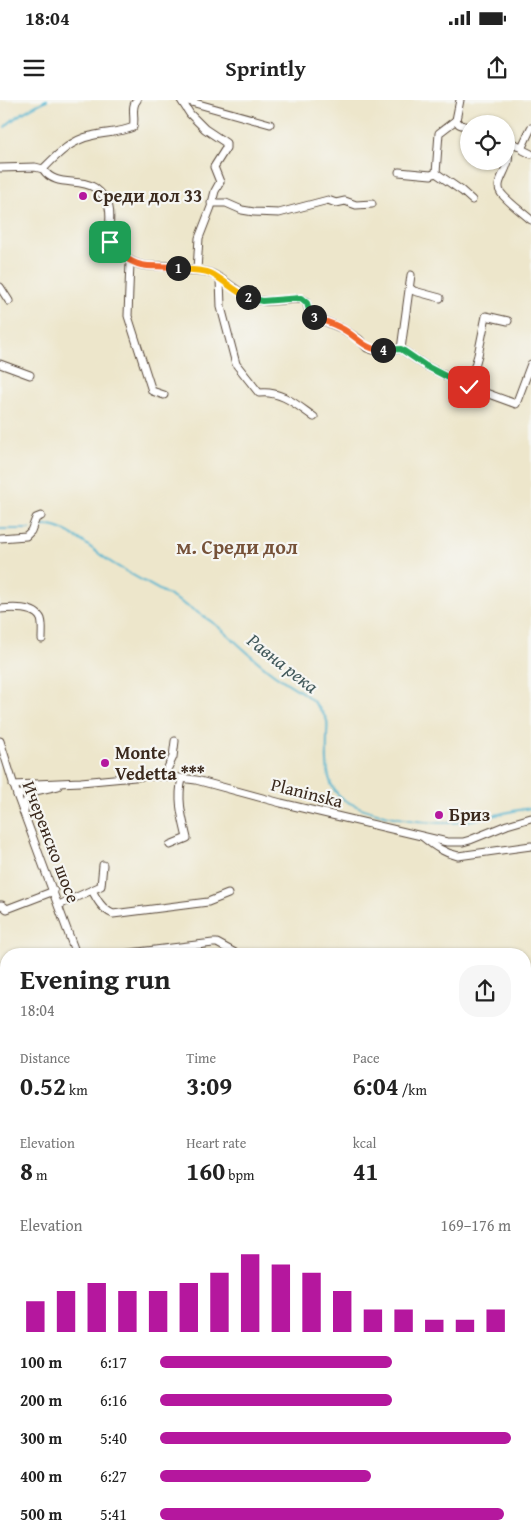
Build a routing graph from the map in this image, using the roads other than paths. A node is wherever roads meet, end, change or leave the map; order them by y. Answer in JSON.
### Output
{"nodes":[{"id":1,"x":137,"y":100,"type":"edge"},
{"id":2,"x":182,"y":100,"type":"edge"},
{"id":3,"x":460,"y":100,"type":"edge"},
{"id":4,"x":456,"y":120,"type":"junction"},
{"id":5,"x":270,"y":124,"type":"dead end"},
{"id":6,"x":460,"y":124,"type":"edge"},
{"id":7,"x":531,"y":128,"type":"edge"},
{"id":8,"x":515,"y":144,"type":"edge"},
{"id":9,"x":522,"y":147,"type":"junction"},
{"id":10,"x":531,"y":154,"type":"edge"},
{"id":11,"x":0,"y":168,"type":"edge"},
{"id":12,"x":43,"y":169,"type":"junction"},
{"id":13,"x":505,"y":170,"type":"edge"},
{"id":14,"x":400,"y":172,"type":"dead end"},
{"id":15,"x":436,"y":173,"type":"junction"},
{"id":16,"x":472,"y":200,"type":"dead end"},
{"id":17,"x":211,"y":203,"type":"junction"},
{"id":18,"x":372,"y":204,"type":"dead end"},
{"id":19,"x":531,"y":220,"type":"edge"},
{"id":20,"x":130,"y":262,"type":"junction"},
{"id":21,"x":197,"y":270,"type":"junction"},
{"id":22,"x":412,"y":275,"type":"dead end"},
{"id":23,"x":220,"y":279,"type":"junction"},
{"id":24,"x":0,"y":287,"type":"edge"},
{"id":25,"x":410,"y":288,"type":"junction"},
{"id":26,"x":440,"y":298,"type":"dead end"},
{"id":27,"x":10,"y":301,"type":"dead end"},
{"id":28,"x":508,"y":321,"type":"dead end"},
{"id":29,"x":401,"y":349,"type":"junction"},
{"id":30,"x":0,"y":364,"type":"edge"},
{"id":31,"x":531,"y":364,"type":"edge"},
{"id":32,"x":30,"y":375,"type":"dead end"},
{"id":33,"x":469,"y":387,"type":"junction"},
{"id":34,"x":164,"y":395,"type":"dead end"},
{"id":35,"x":314,"y":417,"type":"dead end"},
{"id":36,"x":41,"y":516,"type":"dead end"},
{"id":37,"x":0,"y":538,"type":"edge"},
{"id":38,"x":0,"y":609,"type":"edge"},
{"id":39,"x":42,"y":639,"type":"dead end"},
{"id":40,"x":0,"y":741,"type":"edge"},
{"id":41,"x":175,"y":741,"type":"dead end"},
{"id":42,"x":0,"y":769,"type":"edge"},
{"id":43,"x":8,"y":769,"type":"junction"},
{"id":44,"x":164,"y":776,"type":"junction"},
{"id":45,"x":182,"y":779,"type":"junction"},
{"id":46,"x":70,"y":783,"type":"junction"},
{"id":47,"x":13,"y":785,"type":"junction"},
{"id":48,"x":33,"y":791,"type":"junction"},
{"id":49,"x":16,"y":795,"type":"junction"},
{"id":50,"x":24,"y":815,"type":"junction"},
{"id":51,"x":531,"y":818,"type":"edge"},
{"id":52,"x":423,"y":837,"type":"junction"},
{"id":53,"x":170,"y":845,"type":"dead end"},
{"id":54,"x":531,"y":846,"type":"edge"},
{"id":55,"x":103,"y":865,"type":"dead end"},
{"id":56,"x":92,"y":890,"type":"junction"},
{"id":57,"x":54,"y":892,"type":"junction"},
{"id":58,"x":228,"y":894,"type":"dead end"},
{"id":59,"x":59,"y":905,"type":"junction"},
{"id":60,"x":0,"y":906,"type":"edge"},
{"id":61,"x":74,"y":948,"type":"edge"},
{"id":62,"x":177,"y":948,"type":"edge"},
{"id":63,"x":225,"y":948,"type":"edge"}],
"edges":[{"from":1,"to":12,"type":"street"},
{"from":2,"to":5,"type":"street"},
{"from":2,"to":17,"type":"street"},
{"from":3,"to":4,"type":"street"},
{"from":4,"to":6,"type":"street"},
{"from":4,"to":15,"type":"street"},
{"from":7,"to":9,"type":"street"},
{"from":8,"to":9,"type":"street"},
{"from":9,"to":10,"type":"street"},
{"from":11,"to":12,"type":"street"},
{"from":12,"to":20,"type":"street"},
{"from":13,"to":19,"type":"street"},
{"from":14,"to":15,"type":"street"},
{"from":15,"to":16,"type":"street"},
{"from":17,"to":18,"type":"street"},
{"from":17,"to":21,"type":"street"},
{"from":20,"to":21,"type":"street"},
{"from":20,"to":34,"type":"street"},
{"from":21,"to":23,"type":"street"},
{"from":22,"to":25,"type":"street"},
{"from":23,"to":29,"type":"street"},
{"from":23,"to":35,"type":"street"},
{"from":24,"to":27,"type":"street"},
{"from":25,"to":26,"type":"street"},
{"from":25,"to":29,"type":"street"},
{"from":28,"to":33,"type":"street"},
{"from":29,"to":33,"type":"street"},
{"from":30,"to":32,"type":"street"},
{"from":31,"to":33,"type":"street"},
{"from":36,"to":37,"type":"street"},
{"from":38,"to":39,"type":"street"},
{"from":40,"to":43,"type":"street","name":"Ичеренско шосе"},
{"from":41,"to":44,"type":"street"},
{"from":42,"to":43,"type":"street"},
{"from":43,"to":47,"type":"street","name":"Ичеренско шосе"},
{"from":44,"to":45,"type":"street","name":"Planinska"},
{"from":44,"to":46,"type":"street","name":"Planinska"},
{"from":45,"to":52,"type":"street","name":"Planinska"},
{"from":45,"to":53,"type":"street"},
{"from":46,"to":47,"type":"street"},
{"from":46,"to":48,"type":"street"},
{"from":47,"to":49,"type":"street","name":"Ичеренско шосе"},
{"from":48,"to":49,"type":"street"},
{"from":48,"to":50,"type":"street"},
{"from":49,"to":50,"type":"street","name":"Ичеренско шосе"},
{"from":50,"to":57,"type":"street","name":"Ичеренско шосе"},
{"from":51,"to":52,"type":"street","name":"Planinska"},
{"from":52,"to":54,"type":"street"},
{"from":55,"to":56,"type":"street"},
{"from":56,"to":58,"type":"street"},
{"from":56,"to":59,"type":"street"},
{"from":57,"to":59,"type":"street","name":"Ичеренско шосе"},
{"from":57,"to":60,"type":"street"},
{"from":59,"to":61,"type":"street","name":"Ичеренско шосе"},
{"from":62,"to":63,"type":"street"}]}
